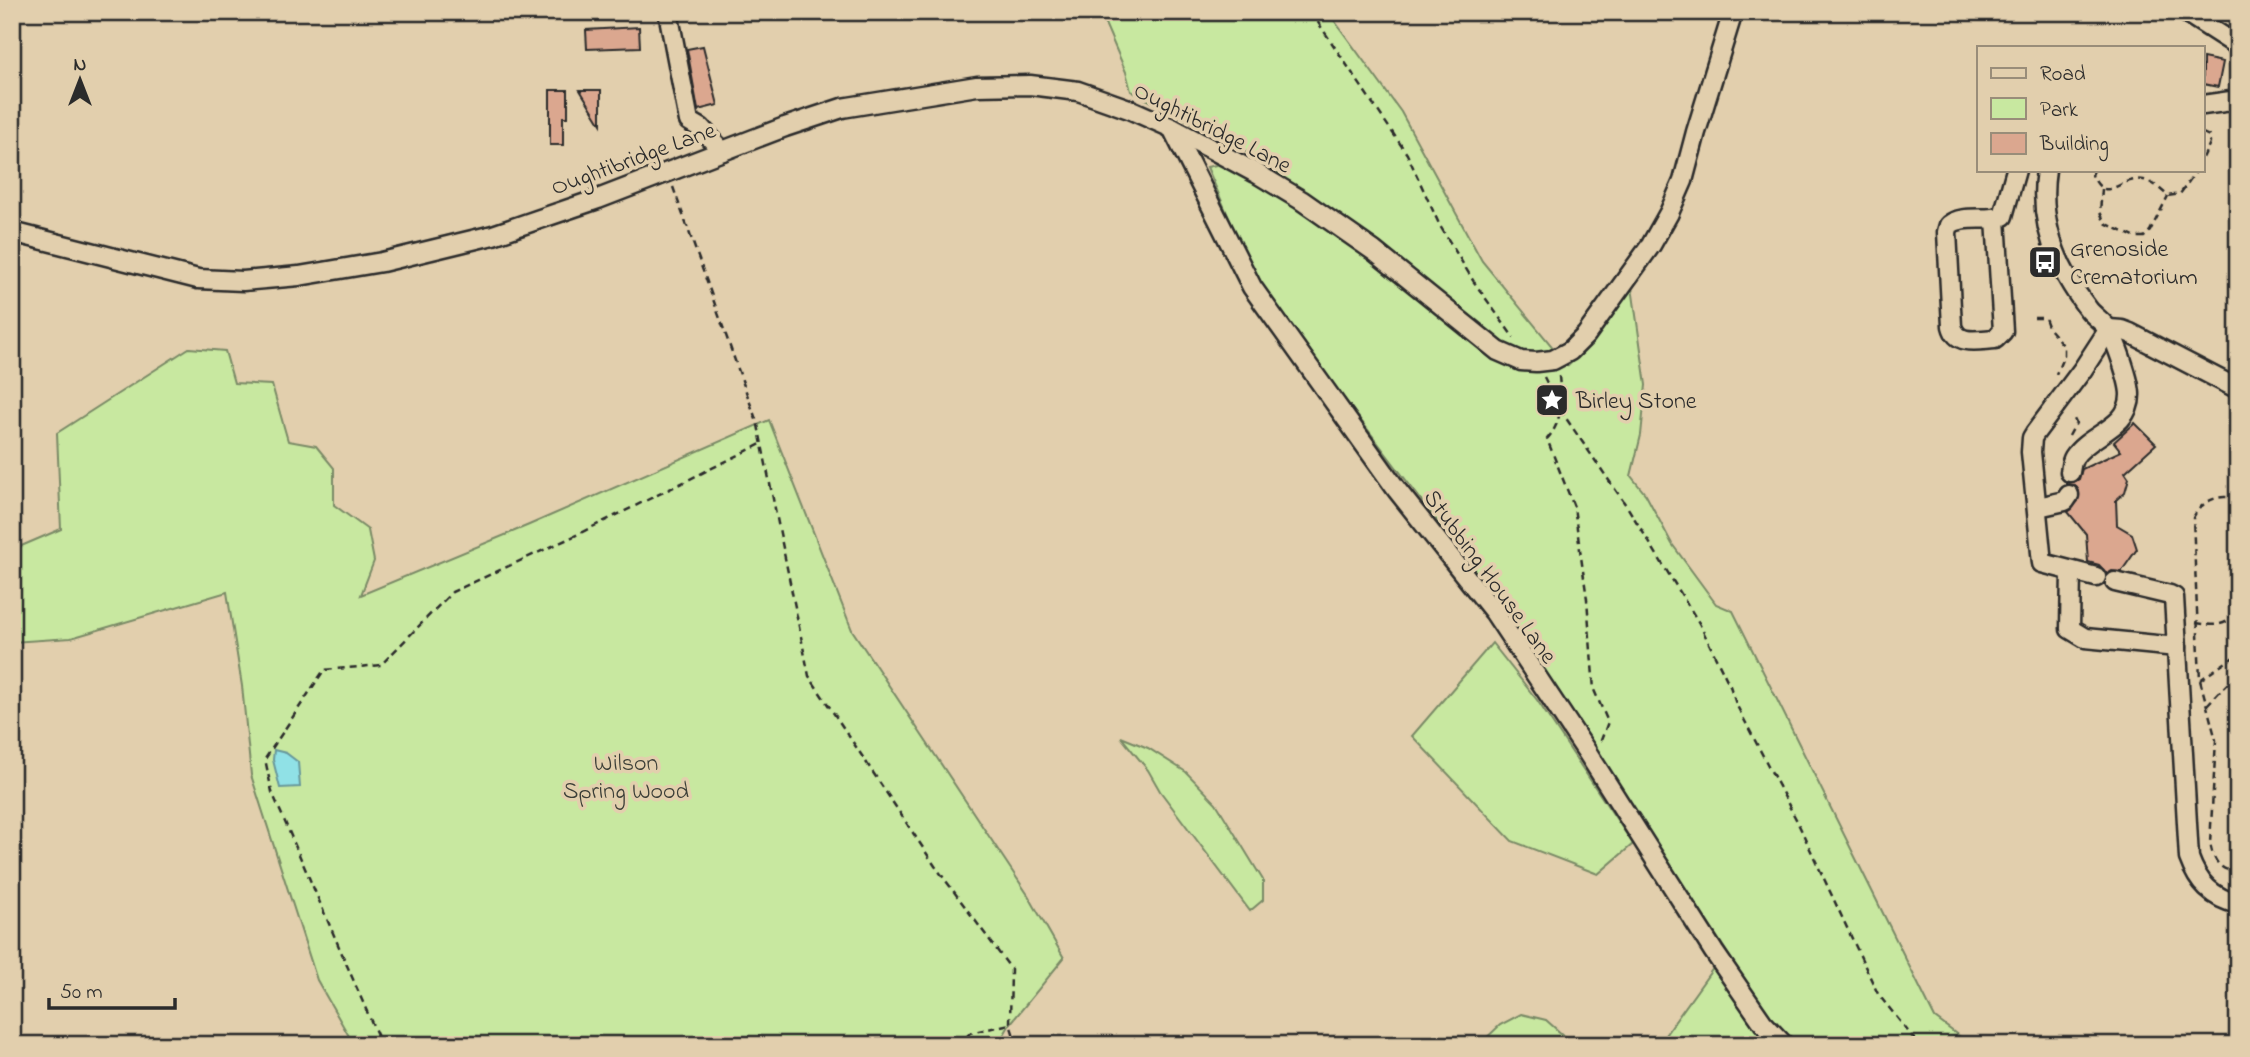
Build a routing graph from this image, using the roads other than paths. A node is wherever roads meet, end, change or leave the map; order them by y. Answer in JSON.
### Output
{"nodes":[{"id":1,"x":668,"y":12,"type":"edge"},
{"id":2,"x":1733,"y":12,"type":"edge"},
{"id":3,"x":2185,"y":12,"type":"edge"},
{"id":4,"x":2238,"y":46,"type":"edge"},
{"id":5,"x":2237,"y":99,"type":"edge"},
{"id":6,"x":2204,"y":105,"type":"edge"},
{"id":7,"x":1172,"y":128,"type":"junction"},
{"id":8,"x":722,"y":151,"type":"junction"},
{"id":9,"x":2015,"y":172,"type":"edge"},
{"id":10,"x":2046,"y":172,"type":"edge"},
{"id":11,"x":1996,"y":219,"type":"junction"},
{"id":12,"x":12,"y":232,"type":"edge"},
{"id":13,"x":2109,"y":329,"type":"junction"},
{"id":14,"x":2238,"y":389,"type":"edge"},
{"id":15,"x":2070,"y":472,"type":"dead end"},
{"id":16,"x":2069,"y":495,"type":"dead end"},
{"id":17,"x":2038,"y":507,"type":"junction"},
{"id":18,"x":2071,"y":572,"type":"junction"},
{"id":19,"x":2096,"y":577,"type":"dead end"},
{"id":20,"x":2115,"y":582,"type":"dead end"},
{"id":21,"x":2177,"y":647,"type":"junction"},
{"id":22,"x":2238,"y":904,"type":"edge"},
{"id":23,"x":1784,"y":1045,"type":"edge"}],
"edges":[{"from":1,"to":8,"type":"street"},
{"from":2,"to":7,"type":"street","name":"Oughtibridge Lane"},
{"from":3,"to":4,"type":"street"},
{"from":5,"to":6,"type":"street"},
{"from":7,"to":8,"type":"street","name":"Oughtibridge Lane"},
{"from":7,"to":23,"type":"street","name":"Stubbing House Lane"},
{"from":8,"to":12,"type":"street","name":"Oughtibridge Lane"},
{"from":9,"to":11,"type":"street"},
{"from":10,"to":13,"type":"street"},
{"from":11,"to":11,"type":"street"},
{"from":13,"to":14,"type":"street"},
{"from":13,"to":15,"type":"street"},
{"from":13,"to":17,"type":"street"},
{"from":16,"to":17,"type":"street"},
{"from":17,"to":18,"type":"street"},
{"from":18,"to":19,"type":"street"},
{"from":18,"to":21,"type":"street"},
{"from":20,"to":21,"type":"street"},
{"from":21,"to":22,"type":"street"}]}
